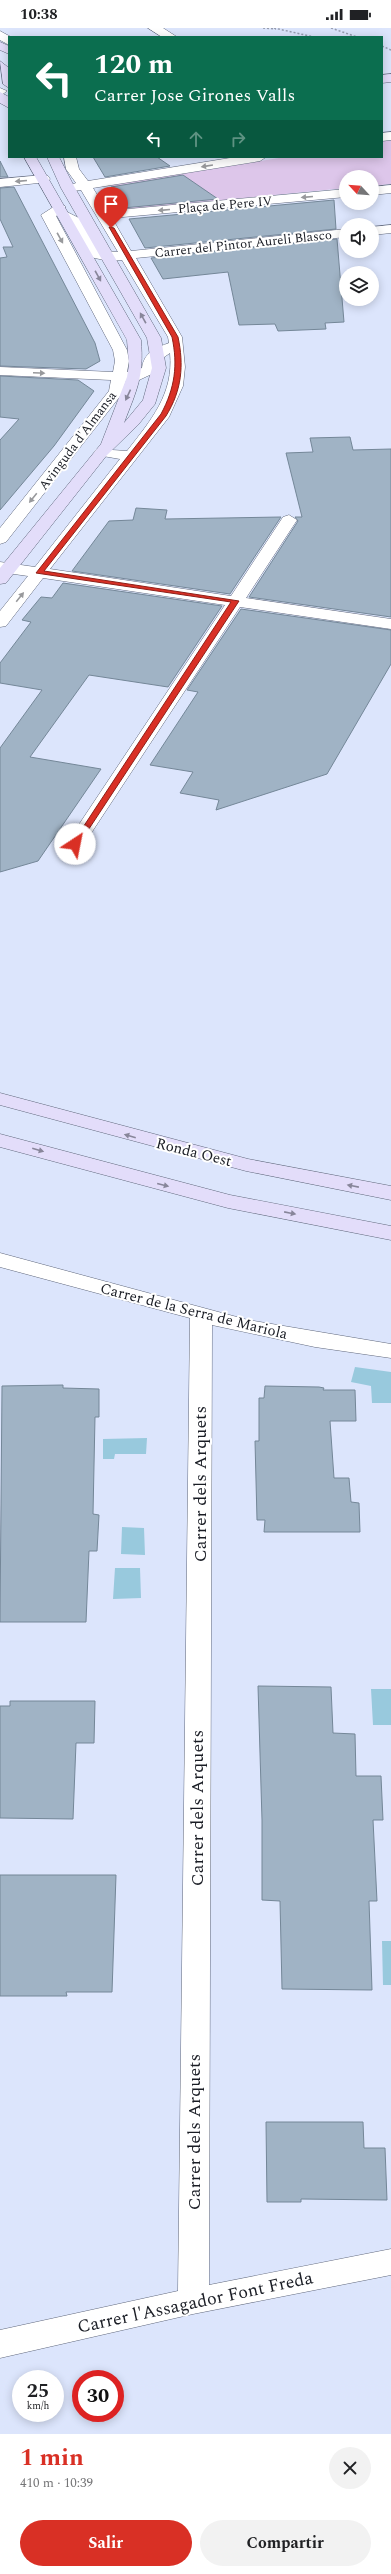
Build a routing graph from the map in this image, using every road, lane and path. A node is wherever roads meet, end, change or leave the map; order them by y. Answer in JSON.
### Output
{"nodes":[{"id":1,"x":154,"y":28,"type":"edge"},
{"id":2,"x":263,"y":28,"type":"edge"},
{"id":3,"x":274,"y":28,"type":"edge"},
{"id":4,"x":331,"y":28,"type":"edge"},
{"id":5,"x":281,"y":30,"type":"junction"},
{"id":6,"x":169,"y":36,"type":"edge"},
{"id":7,"x":309,"y":36,"type":"edge"},
{"id":8,"x":354,"y":36,"type":"edge"},
{"id":9,"x":0,"y":64,"type":"edge"},
{"id":10,"x":3,"y":91,"type":"edge"},
{"id":11,"x":8,"y":102,"type":"edge"},
{"id":12,"x":31,"y":158,"type":"edge"},
{"id":13,"x":53,"y":158,"type":"edge"},
{"id":14,"x":71,"y":158,"type":"edge"},
{"id":15,"x":252,"y":158,"type":"edge"},
{"id":16,"x":43,"y":179,"type":"junction"},
{"id":17,"x":82,"y":180,"type":"junction"},
{"id":18,"x":0,"y":183,"type":"edge"},
{"id":19,"x":68,"y":188,"type":"junction"},
{"id":20,"x":391,"y":189,"type":"edge"},
{"id":21,"x":379,"y":190,"type":"edge"},
{"id":22,"x":339,"y":194,"type":"edge"},
{"id":23,"x":62,"y":212,"type":"junction"},
{"id":24,"x":103,"y":215,"type":"junction"},
{"id":25,"x":391,"y":229,"type":"edge"},
{"id":26,"x":379,"y":230,"type":"edge"},
{"id":27,"x":339,"y":234,"type":"edge"},
{"id":28,"x":128,"y":255,"type":"junction"},
{"id":29,"x":109,"y":257,"type":"junction"},
{"id":30,"x":176,"y":345,"type":"junction"},
{"id":31,"x":157,"y":354,"type":"junction"},
{"id":32,"x":179,"y":364,"type":"junction"},
{"id":33,"x":0,"y":371,"type":"edge"},
{"id":34,"x":127,"y":376,"type":"junction"},
{"id":35,"x":105,"y":448,"type":"junction"},
{"id":36,"x":133,"y":456,"type":"junction"},
{"id":37,"x":289,"y":520,"type":"dead end"},
{"id":38,"x":0,"y":540,"type":"edge"},
{"id":39,"x":3,"y":571,"type":"edge"},
{"id":40,"x":40,"y":573,"type":"junction"},
{"id":41,"x":236,"y":601,"type":"junction"},
{"id":42,"x":0,"y":622,"type":"edge"},
{"id":43,"x":391,"y":624,"type":"edge"},
{"id":44,"x":75,"y":844,"type":"dead end"},
{"id":45,"x":0,"y":1099,"type":"edge"},
{"id":46,"x":0,"y":1140,"type":"edge"},
{"id":47,"x":391,"y":1193,"type":"edge"},
{"id":48,"x":391,"y":1234,"type":"edge"},
{"id":49,"x":0,"y":1260,"type":"edge"},
{"id":50,"x":201,"y":1316,"type":"junction"},
{"id":51,"x":391,"y":1351,"type":"edge"},
{"id":52,"x":391,"y":2262,"type":"edge"},
{"id":53,"x":193,"y":2301,"type":"junction"},
{"id":54,"x":0,"y":2344,"type":"edge"}],
"edges":[{"from":1,"to":6,"type":"street"},
{"from":2,"to":5,"type":"path"},
{"from":3,"to":5,"type":"path"},
{"from":4,"to":8,"type":"path"},
{"from":5,"to":7,"type":"path"},
{"from":9,"to":10,"type":"street"},
{"from":10,"to":11,"type":"street"},
{"from":12,"to":16,"type":"street","name":"Avinguda d'Almansa"},
{"from":13,"to":19,"type":"street","name":"Avinguda d'Almansa"},
{"from":14,"to":17,"type":"street"},
{"from":15,"to":17,"type":"street","one_way":true},
{"from":16,"to":18,"type":"street","one_way":true},
{"from":16,"to":23,"type":"street","name":"Avinguda d'Almansa"},
{"from":17,"to":19,"type":"street"},
{"from":17,"to":24,"type":"street"},
{"from":19,"to":29,"type":"street","name":"Avinguda d'Almansa"},
{"from":20,"to":21,"type":"street"},
{"from":22,"to":24,"type":"street","name":"Plaça de Pere IV","one_way":true},
{"from":23,"to":29,"type":"street"},
{"from":23,"to":34,"type":"street","name":"Avinguda d'Almansa","one_way":true},
{"from":24,"to":28,"type":"street"},
{"from":25,"to":26,"type":"street"},
{"from":27,"to":28,"type":"street","name":"Carrer del Pintor Aureli Blasco"},
{"from":28,"to":29,"type":"street","name":"Carrer del Pintor Aureli Blasco"},
{"from":28,"to":30,"type":"street"},
{"from":31,"to":29,"type":"street","name":"Avinguda d'Almansa","one_way":true},
{"from":30,"to":31,"type":"street"},
{"from":30,"to":32,"type":"street"},
{"from":31,"to":32,"type":"street"},
{"from":31,"to":34,"type":"street"},
{"from":31,"to":35,"type":"street","name":"Avinguda d'Almansa"},
{"from":32,"to":36,"type":"street"},
{"from":33,"to":34,"type":"street","one_way":true},
{"from":34,"to":35,"type":"street","name":"Avinguda d'Almansa","one_way":true},
{"from":34,"to":38,"type":"street","name":"Avinguda d'Almansa","one_way":true},
{"from":35,"to":36,"type":"street"},
{"from":35,"to":39,"type":"street","name":"Avinguda d'Almansa"},
{"from":36,"to":40,"type":"street"},
{"from":37,"to":41,"type":"street"},
{"from":39,"to":40,"type":"street"},
{"from":40,"to":41,"type":"street"},
{"from":42,"to":40,"type":"street","one_way":true},
{"from":41,"to":43,"type":"street"},
{"from":41,"to":44,"type":"street"},
{"from":47,"to":45,"type":"street","name":"Ronda Oest","one_way":true},
{"from":46,"to":48,"type":"street","one_way":true},
{"from":49,"to":50,"type":"street","name":"Carrer de la Serra de Mariola"},
{"from":50,"to":51,"type":"street","name":"Carrer de la Serra de Mariola"},
{"from":50,"to":53,"type":"street","name":"Carrer dels Arquets"},
{"from":52,"to":53,"type":"street","name":"Carrer l'Assagador Font Freda"},
{"from":53,"to":54,"type":"street","name":"Carrer l'Assagador Font Freda"}]}
